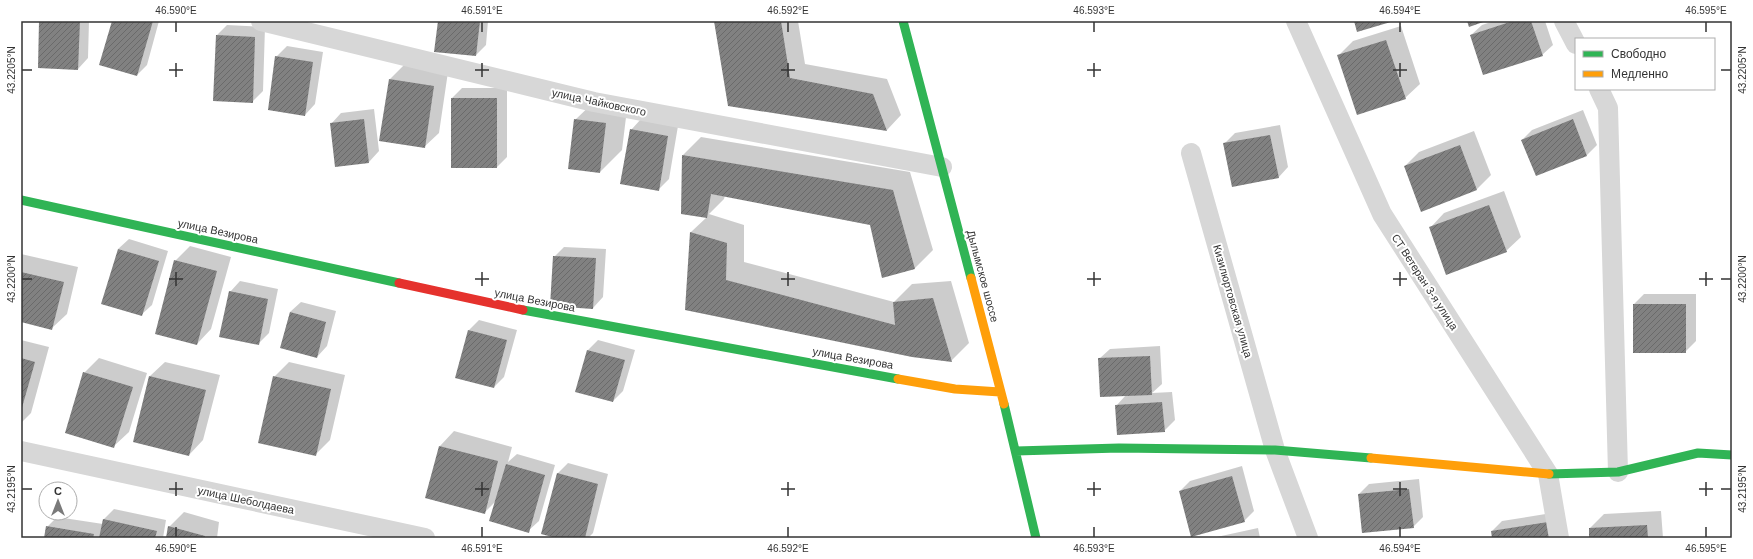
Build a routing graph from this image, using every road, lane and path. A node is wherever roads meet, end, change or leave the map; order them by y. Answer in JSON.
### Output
{"nodes":[{"id":1,"x":261,"y":21,"type":"edge"},
{"id":2,"x":903,"y":21,"type":"edge"},
{"id":3,"x":1296,"y":21,"type":"edge"},
{"id":4,"x":1564,"y":21,"type":"edge"},
{"id":5,"x":1575,"y":42,"type":"edge"},
{"id":6,"x":1599,"y":90,"type":"edge"},
{"id":7,"x":1191,"y":153,"type":"dead end"},
{"id":8,"x":942,"y":167,"type":"junction"},
{"id":9,"x":21,"y":200,"type":"edge"},
{"id":10,"x":1000,"y":392,"type":"junction"},
{"id":11,"x":1275,"y":450,"type":"junction"},
{"id":12,"x":21,"y":451,"type":"edge"},
{"id":13,"x":1016,"y":451,"type":"junction"},
{"id":14,"x":1732,"y":455,"type":"edge"},
{"id":15,"x":1618,"y":472,"type":"junction"},
{"id":16,"x":1548,"y":474,"type":"junction"},
{"id":17,"x":425,"y":538,"type":"edge"},
{"id":18,"x":1036,"y":538,"type":"edge"},
{"id":19,"x":1308,"y":538,"type":"edge"},
{"id":20,"x":1559,"y":538,"type":"edge"}],
"edges":[{"from":1,"to":8,"type":"street","name":"улица Чайковского"},
{"from":2,"to":8,"type":"street","name":"Дылымское шоссе"},
{"from":3,"to":16,"type":"street","name":"СТ Ветеран 3-я улица"},
{"from":4,"to":5,"type":"street"},
{"from":6,"to":15,"type":"street"},
{"from":7,"to":11,"type":"street","name":"Кизилюртовская улица"},
{"from":8,"to":10,"type":"street","name":"Дылымское шоссе"},
{"from":9,"to":10,"type":"street","name":"улица Везирова"},
{"from":10,"to":13,"type":"street","name":"Дылымское шоссе"},
{"from":11,"to":13,"type":"street"},
{"from":11,"to":16,"type":"street"},
{"from":11,"to":19,"type":"street","name":"Кизилюртовская улица"},
{"from":12,"to":17,"type":"street","name":"улица Шеболдаева"},
{"from":13,"to":18,"type":"street","name":"Дылымское шоссе"},
{"from":14,"to":15,"type":"street"},
{"from":15,"to":16,"type":"street"},
{"from":16,"to":20,"type":"street","name":"СТ Ветеран 3-я улица"}]}
